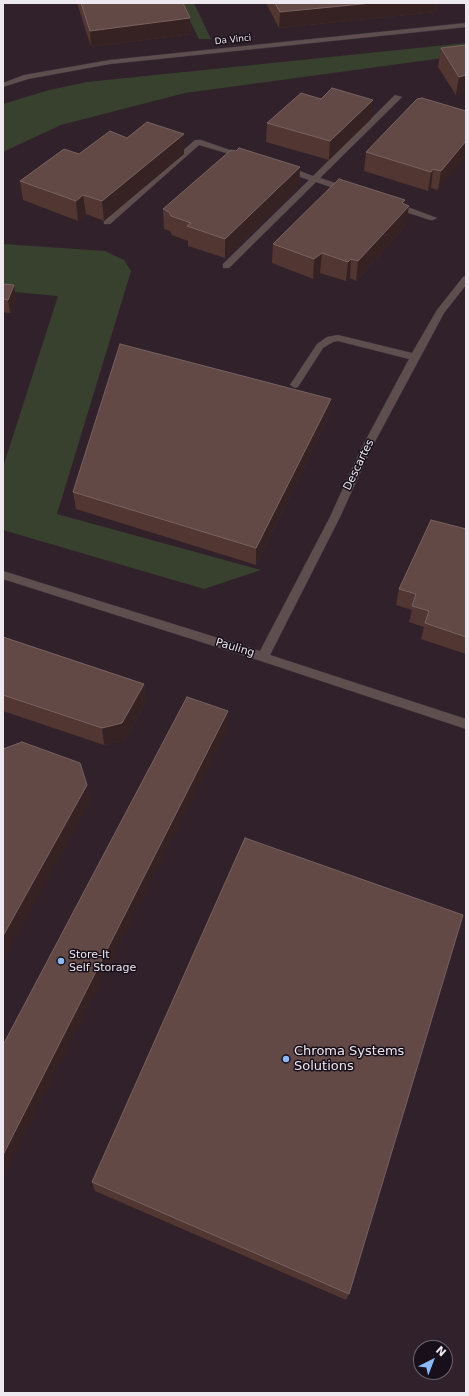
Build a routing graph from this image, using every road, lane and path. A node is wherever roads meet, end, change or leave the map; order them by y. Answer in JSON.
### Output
{"nodes":[{"id":1,"x":466,"y":25,"type":"edge"},
{"id":2,"x":3,"y":85,"type":"edge"},
{"id":3,"x":398,"y":97,"type":"dead end"},
{"id":4,"x":249,"y":158,"type":"edge"},
{"id":5,"x":278,"y":167,"type":"edge"},
{"id":6,"x":315,"y":179,"type":"junction"},
{"id":7,"x":359,"y":193,"type":"edge"},
{"id":8,"x":388,"y":203,"type":"edge"},
{"id":9,"x":433,"y":218,"type":"dead end"},
{"id":10,"x":107,"y":222,"type":"dead end"},
{"id":11,"x":226,"y":266,"type":"dead end"},
{"id":12,"x":466,"y":279,"type":"edge"},
{"id":13,"x":415,"y":357,"type":"junction"},
{"id":14,"x":295,"y":385,"type":"dead end"},
{"id":15,"x":3,"y":575,"type":"edge"},
{"id":16,"x":263,"y":657,"type":"junction"},
{"id":17,"x":466,"y":724,"type":"edge"}],
"edges":[{"from":1,"to":2,"type":"street","name":"Da Vinci"},
{"from":3,"to":6,"type":"street"},
{"from":4,"to":10,"type":"street"},
{"from":5,"to":6,"type":"street"},
{"from":6,"to":7,"type":"street"},
{"from":6,"to":11,"type":"street"},
{"from":8,"to":9,"type":"street"},
{"from":12,"to":13,"type":"street","name":"Descartes"},
{"from":13,"to":14,"type":"street"},
{"from":13,"to":16,"type":"street","name":"Descartes"},
{"from":15,"to":16,"type":"street","name":"Pauling"},
{"from":16,"to":17,"type":"street","name":"Pauling"}]}
